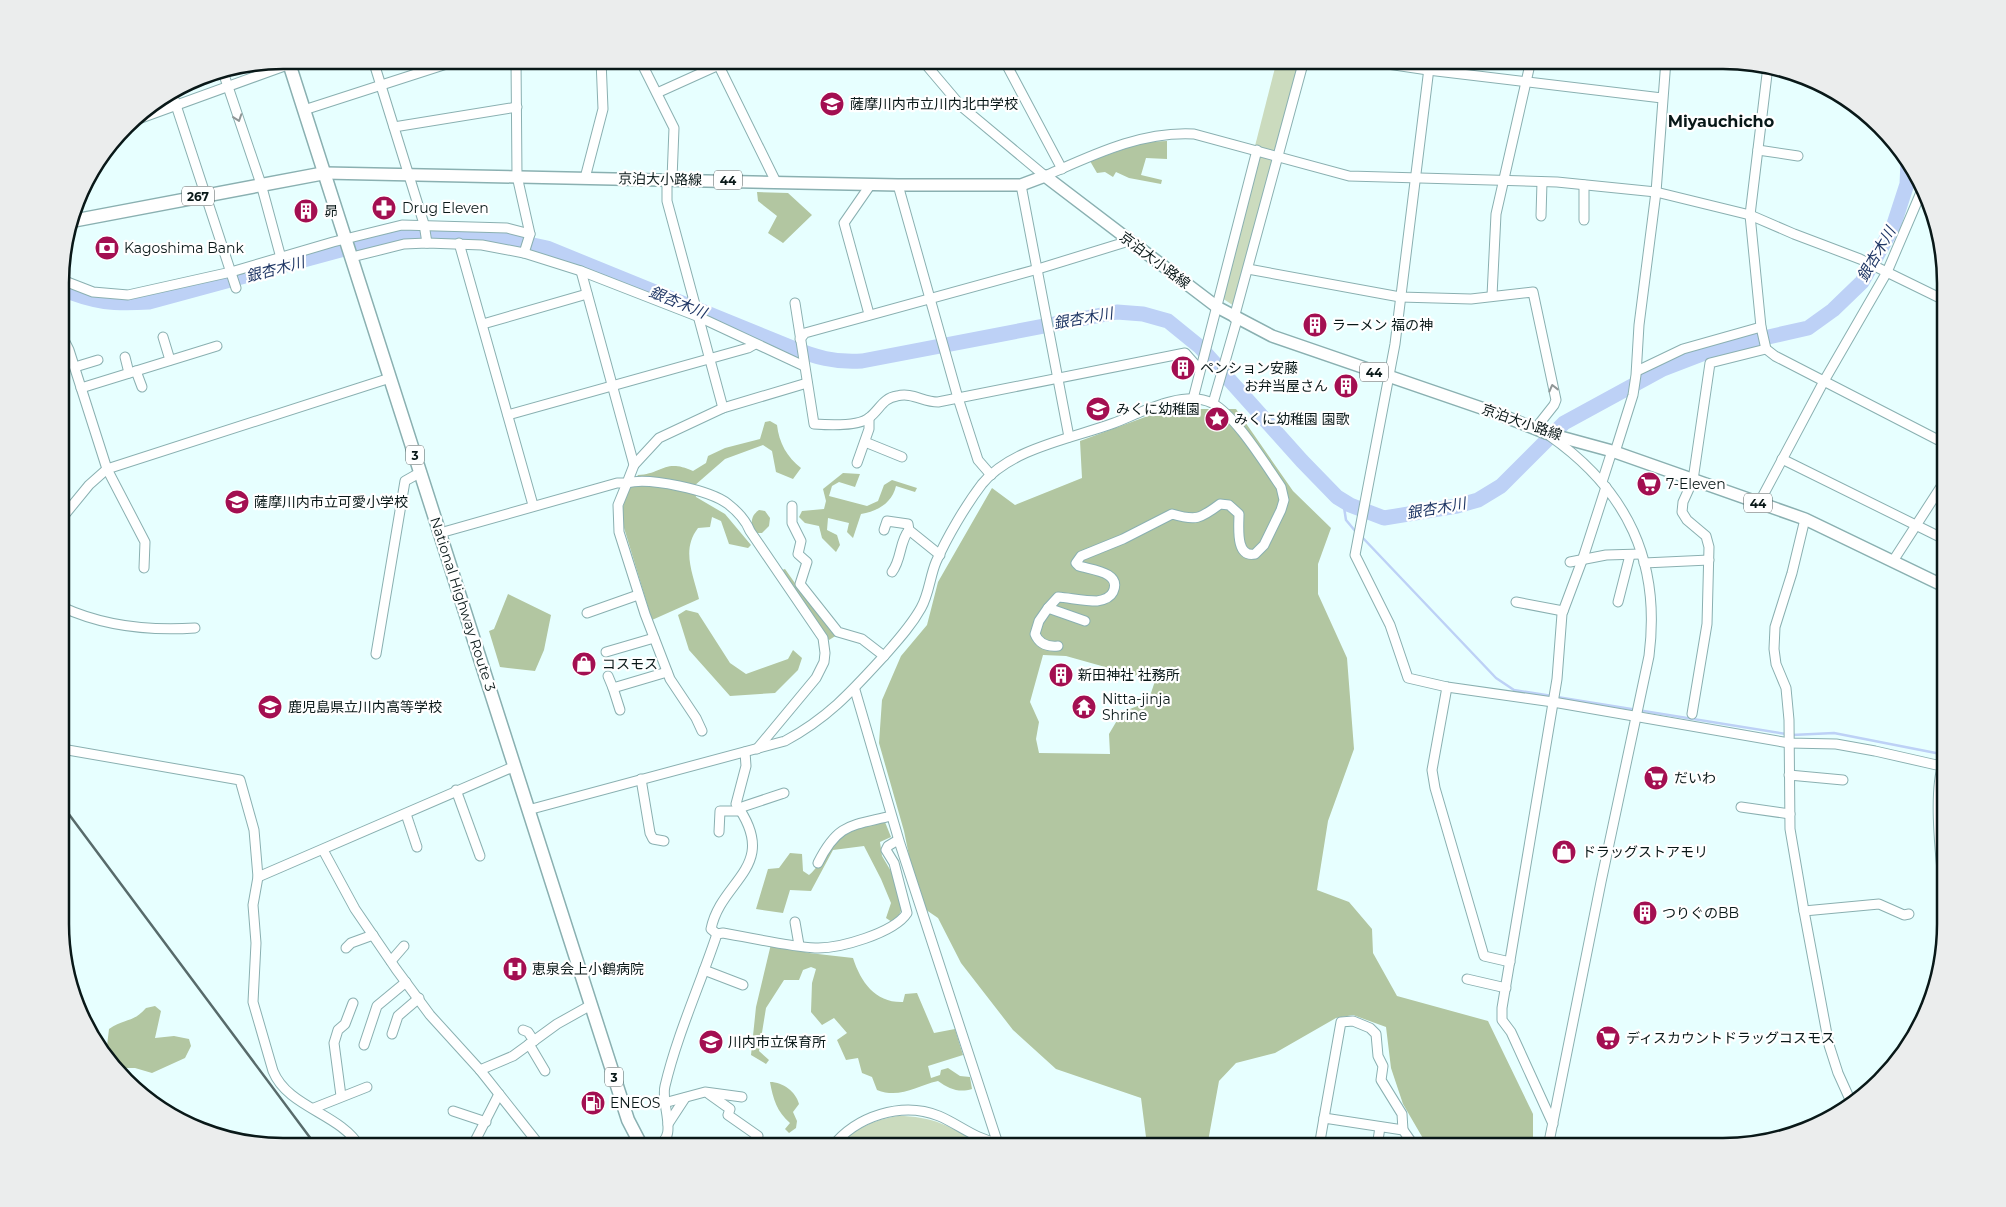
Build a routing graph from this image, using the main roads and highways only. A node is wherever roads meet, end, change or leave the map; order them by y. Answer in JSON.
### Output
{"nodes":[{"id":1,"x":291,"y":69,"type":"edge"},
{"id":2,"x":324,"y":173,"type":"junction"},
{"id":3,"x":78,"y":220,"type":"edge"},
{"id":4,"x":1937,"y":583,"type":"edge"},
{"id":5,"x":637,"y":1138,"type":"edge"}],
"edges":[{"from":1,"to":2,"type":"highway","name":"National Highway Route 3","number":"3"},
{"from":2,"to":3,"type":"highway","number":"267"},
{"from":2,"to":4,"type":"main road","name":"京泊大小路線","number":"44"},
{"from":2,"to":5,"type":"highway","name":"National Highway Route 3","number":"3"}]}
